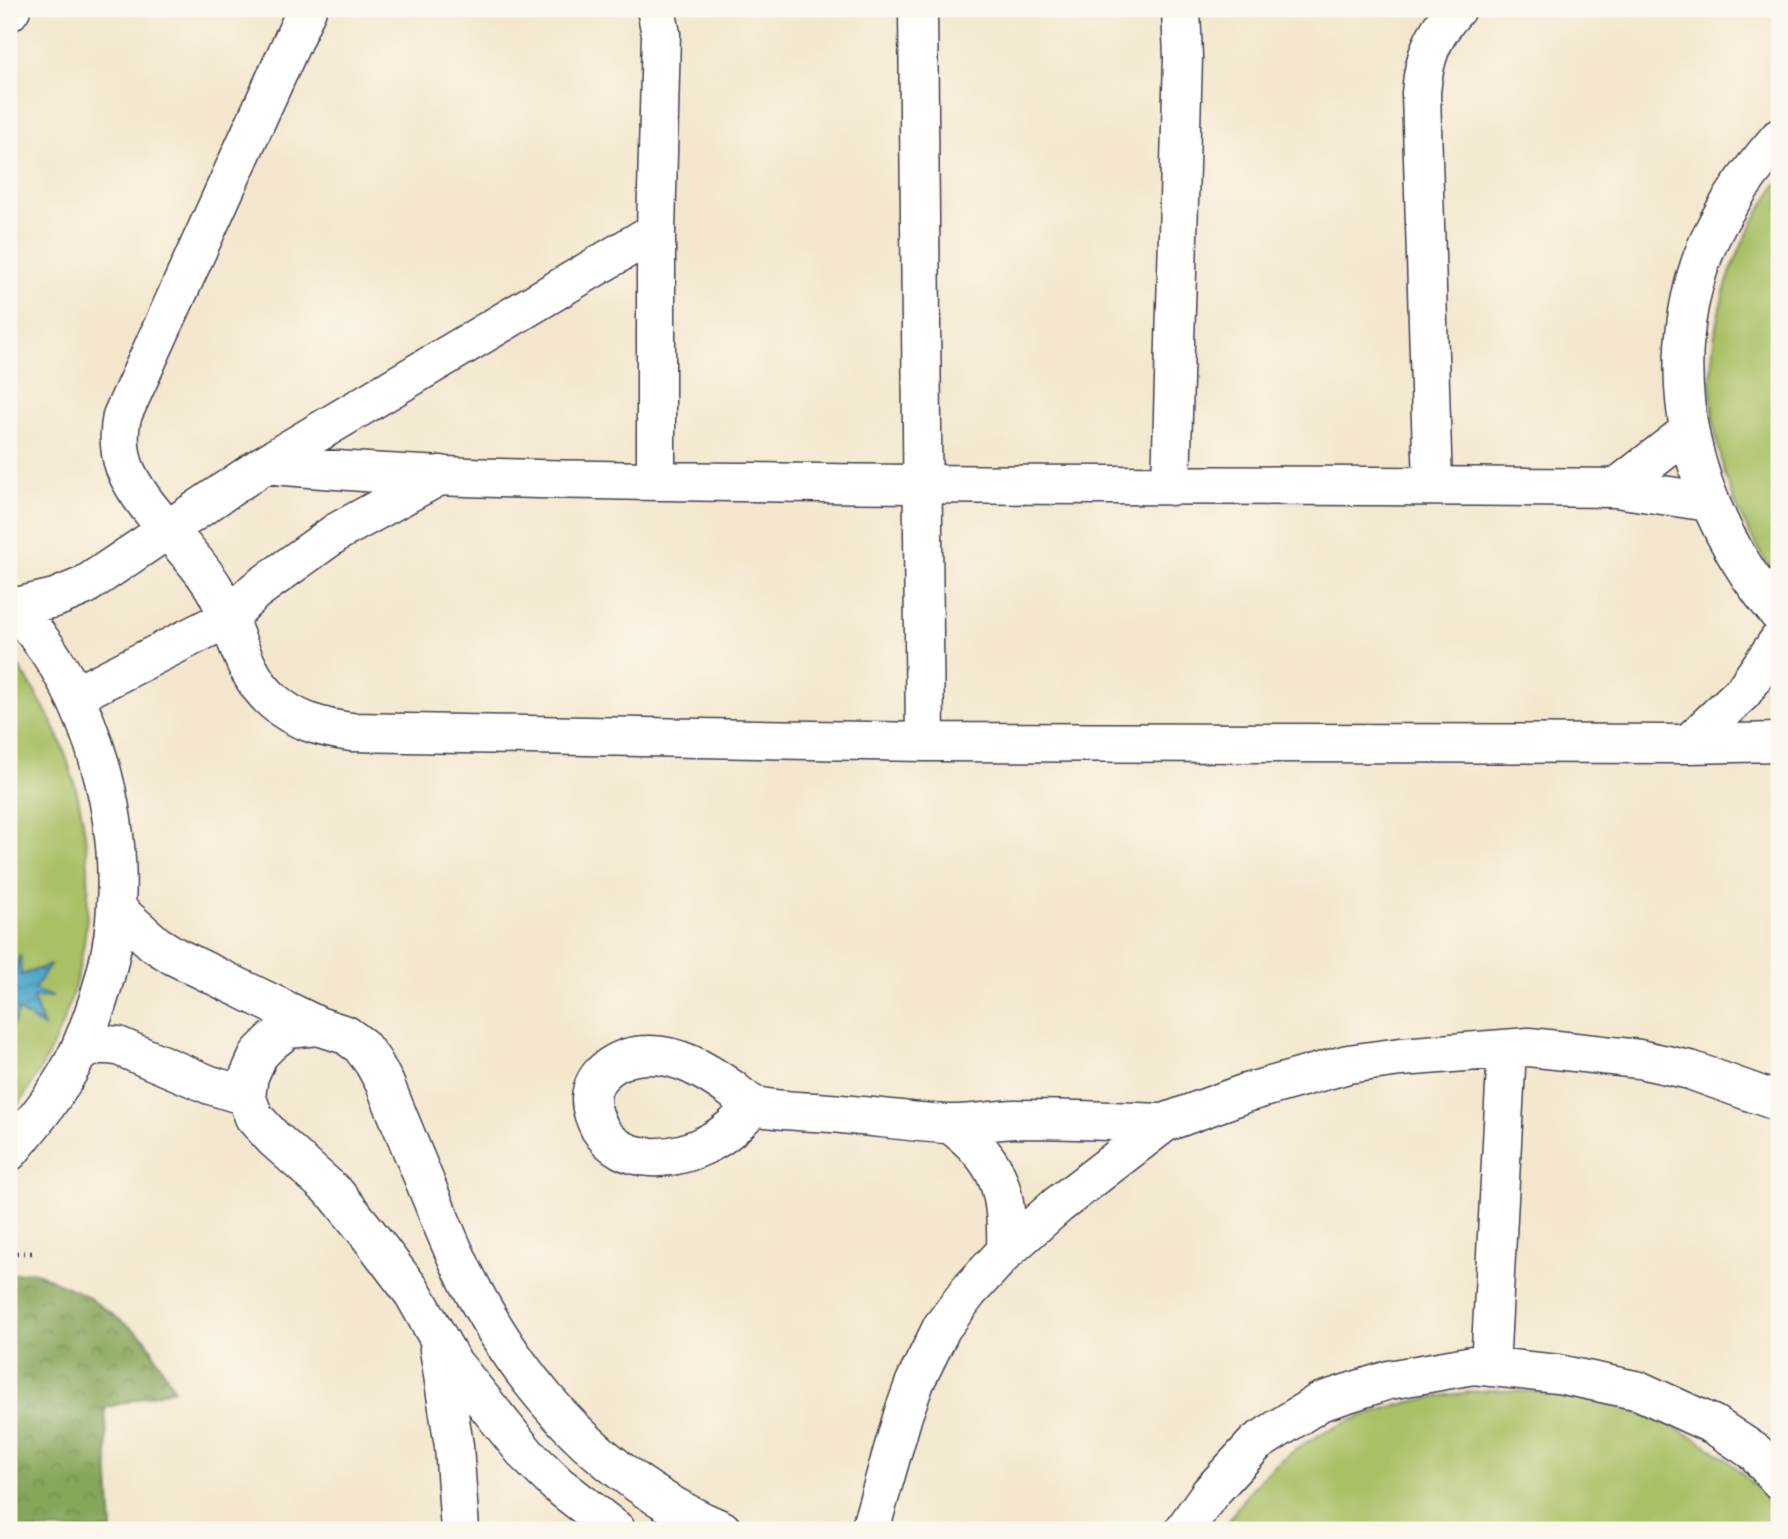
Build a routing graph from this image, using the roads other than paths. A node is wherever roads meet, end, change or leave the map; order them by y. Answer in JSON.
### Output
{"nodes":[{"id":1,"x":307,"y":9,"type":"edge"},
{"id":2,"x":656,"y":9,"type":"edge"},
{"id":3,"x":918,"y":9,"type":"edge"},
{"id":4,"x":1181,"y":9,"type":"edge"},
{"id":5,"x":1456,"y":9,"type":"edge"},
{"id":6,"x":1779,"y":138,"type":"edge"},
{"id":7,"x":656,"y":231,"type":"junction"},
{"id":8,"x":1689,"y":430,"type":"junction"},
{"id":9,"x":265,"y":464,"type":"junction"},
{"id":10,"x":441,"y":475,"type":"junction"},
{"id":11,"x":656,"y":481,"type":"junction"},
{"id":12,"x":923,"y":485,"type":"junction"},
{"id":13,"x":1171,"y":486,"type":"junction"},
{"id":14,"x":1433,"y":486,"type":"junction"},
{"id":15,"x":1616,"y":488,"type":"junction"},
{"id":16,"x":1709,"y":502,"type":"junction"},
{"id":17,"x":167,"y":528,"type":"junction"},
{"id":18,"x":11,"y":606,"type":"edge"},
{"id":19,"x":1779,"y":614,"type":"edge"},
{"id":20,"x":228,"y":618,"type":"junction"},
{"id":21,"x":1779,"y":640,"type":"edge"},
{"id":22,"x":74,"y":696,"type":"junction"},
{"id":23,"x":925,"y":742,"type":"junction"},
{"id":24,"x":1779,"y":742,"type":"edge"},
{"id":25,"x":1688,"y":744,"type":"junction"},
{"id":26,"x":116,"y":909,"type":"junction"},
{"id":27,"x":318,"y":1026,"type":"junction"},
{"id":28,"x":1507,"y":1049,"type":"junction"},
{"id":29,"x":78,"y":1053,"type":"junction"},
{"id":30,"x":246,"y":1096,"type":"junction"},
{"id":31,"x":1779,"y":1102,"type":"edge"},
{"id":32,"x":754,"y":1106,"type":"dead end"},
{"id":33,"x":1164,"y":1123,"type":"junction"},
{"id":34,"x":950,"y":1124,"type":"junction"},
{"id":35,"x":9,"y":1152,"type":"edge"},
{"id":36,"x":1006,"y":1251,"type":"junction"},
{"id":37,"x":437,"y":1340,"type":"junction"},
{"id":38,"x":1490,"y":1367,"type":"junction"},
{"id":39,"x":1779,"y":1480,"type":"edge"},
{"id":40,"x":460,"y":1530,"type":"edge"},
{"id":41,"x":616,"y":1530,"type":"edge"},
{"id":42,"x":723,"y":1530,"type":"edge"},
{"id":43,"x":870,"y":1530,"type":"edge"},
{"id":44,"x":1184,"y":1530,"type":"edge"}],
"edges":[{"from":1,"to":17,"type":"street"},
{"from":2,"to":7,"type":"street"},
{"from":3,"to":12,"type":"street"},
{"from":4,"to":13,"type":"street"},
{"from":5,"to":14,"type":"street"},
{"from":6,"to":8,"type":"street"},
{"from":7,"to":9,"type":"street"},
{"from":7,"to":11,"type":"street"},
{"from":8,"to":15,"type":"street"},
{"from":8,"to":16,"type":"street"},
{"from":9,"to":10,"type":"street"},
{"from":9,"to":17,"type":"street"},
{"from":10,"to":11,"type":"street"},
{"from":10,"to":20,"type":"street"},
{"from":11,"to":12,"type":"street"},
{"from":12,"to":13,"type":"street"},
{"from":12,"to":23,"type":"street"},
{"from":13,"to":14,"type":"street"},
{"from":14,"to":15,"type":"street"},
{"from":15,"to":16,"type":"street"},
{"from":16,"to":19,"type":"street"},
{"from":17,"to":18,"type":"street"},
{"from":17,"to":20,"type":"street"},
{"from":18,"to":22,"type":"street"},
{"from":20,"to":22,"type":"street"},
{"from":20,"to":23,"type":"street"},
{"from":21,"to":25,"type":"street"},
{"from":22,"to":26,"type":"street"},
{"from":23,"to":25,"type":"street"},
{"from":24,"to":25,"type":"street"},
{"from":26,"to":27,"type":"street"},
{"from":26,"to":29,"type":"street"},
{"from":27,"to":30,"type":"street"},
{"from":27,"to":42,"type":"street"},
{"from":28,"to":31,"type":"street"},
{"from":28,"to":33,"type":"street"},
{"from":28,"to":38,"type":"street"},
{"from":29,"to":30,"type":"street"},
{"from":29,"to":35,"type":"street"},
{"from":30,"to":37,"type":"street"},
{"from":32,"to":34,"type":"street"},
{"from":33,"to":34,"type":"street"},
{"from":33,"to":36,"type":"street"},
{"from":34,"to":36,"type":"street"},
{"from":36,"to":43,"type":"street"},
{"from":37,"to":40,"type":"street"},
{"from":37,"to":41,"type":"street"},
{"from":38,"to":39,"type":"street"},
{"from":38,"to":44,"type":"street"}]}
